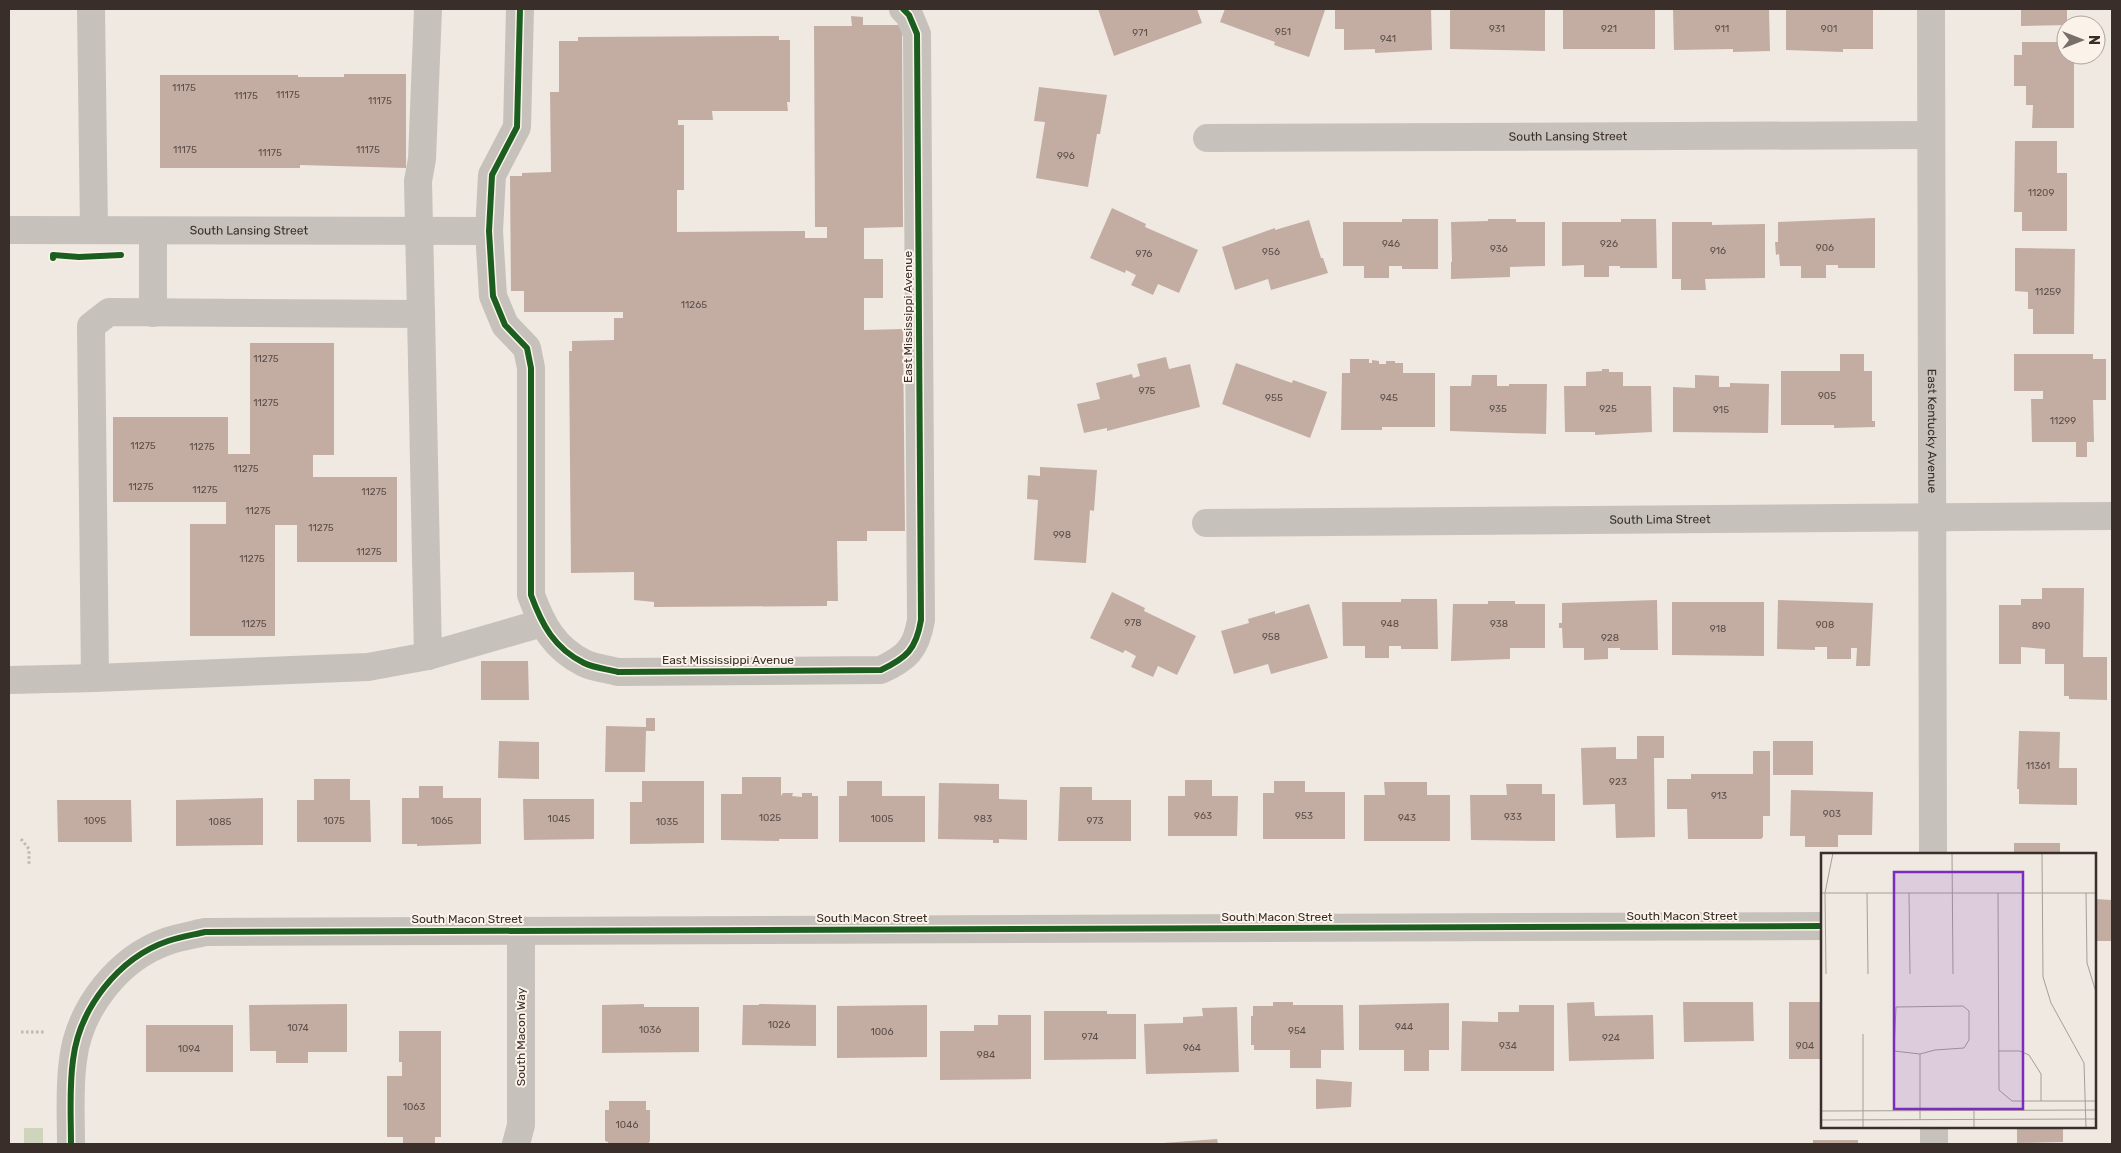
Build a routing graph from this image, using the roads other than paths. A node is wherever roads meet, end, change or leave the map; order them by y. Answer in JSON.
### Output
{"nodes":[{"id":1,"x":91,"y":9,"type":"edge"},
{"id":2,"x":428,"y":9,"type":"edge"},
{"id":3,"x":520,"y":9,"type":"edge"},
{"id":4,"x":903,"y":9,"type":"edge"},
{"id":5,"x":1931,"y":9,"type":"edge"},
{"id":6,"x":1930,"y":135,"type":"junction"},
{"id":7,"x":1207,"y":138,"type":"dead end"},
{"id":8,"x":9,"y":230,"type":"edge"},
{"id":9,"x":94,"y":230,"type":"junction"},
{"id":10,"x":153,"y":231,"type":"junction"},
{"id":11,"x":489,"y":231,"type":"junction"},
{"id":12,"x":420,"y":232,"type":"junction"},
{"id":13,"x":153,"y":313,"type":"junction"},
{"id":14,"x":421,"y":314,"type":"junction"},
{"id":15,"x":1932,"y":516,"type":"junction"},
{"id":16,"x":2112,"y":516,"type":"edge"},
{"id":17,"x":1206,"y":523,"type":"dead end"},
{"id":18,"x":542,"y":623,"type":"junction"},
{"id":19,"x":428,"y":656,"type":"junction"},
{"id":20,"x":95,"y":678,"type":"junction"},
{"id":21,"x":9,"y":680,"type":"edge"},
{"id":22,"x":1934,"y":853,"type":"edge"},
{"id":23,"x":1821,"y":926,"type":"edge"},
{"id":24,"x":521,"y":930,"type":"junction"},
{"id":25,"x":1934,"y":1128,"type":"edge"},
{"id":26,"x":71,"y":1144,"type":"edge"},
{"id":27,"x":516,"y":1144,"type":"edge"},
{"id":28,"x":1934,"y":1144,"type":"edge"}],
"edges":[{"from":1,"to":9,"type":"street"},
{"from":2,"to":12,"type":"street"},
{"from":3,"to":11,"type":"street","name":"East Mississippi Avenue"},
{"from":4,"to":18,"type":"street","name":"East Mississippi Avenue"},
{"from":5,"to":6,"type":"street","name":"East Kentucky Avenue"},
{"from":6,"to":7,"type":"street","name":"South Lansing Street"},
{"from":6,"to":15,"type":"street","name":"East Kentucky Avenue"},
{"from":8,"to":9,"type":"street","name":"South Lansing Street"},
{"from":9,"to":10,"type":"street","name":"South Lansing Street"},
{"from":10,"to":12,"type":"street","name":"South Lansing Street"},
{"from":10,"to":13,"type":"street"},
{"from":11,"to":12,"type":"street","name":"South Lansing Street"},
{"from":11,"to":18,"type":"street","name":"East Mississippi Avenue"},
{"from":12,"to":14,"type":"street"},
{"from":13,"to":14,"type":"street"},
{"from":13,"to":20,"type":"street"},
{"from":14,"to":19,"type":"street"},
{"from":15,"to":16,"type":"street","name":"South Lima Street"},
{"from":15,"to":17,"type":"street","name":"South Lima Street"},
{"from":15,"to":22,"type":"street","name":"East Kentucky Avenue"},
{"from":18,"to":19,"type":"street"},
{"from":19,"to":20,"type":"street"},
{"from":20,"to":21,"type":"street"},
{"from":23,"to":24,"type":"street","name":"South Macon Street"},
{"from":24,"to":26,"type":"street","name":"South Macon Street"},
{"from":24,"to":27,"type":"street","name":"South Macon Way"},
{"from":25,"to":28,"type":"street"}]}
